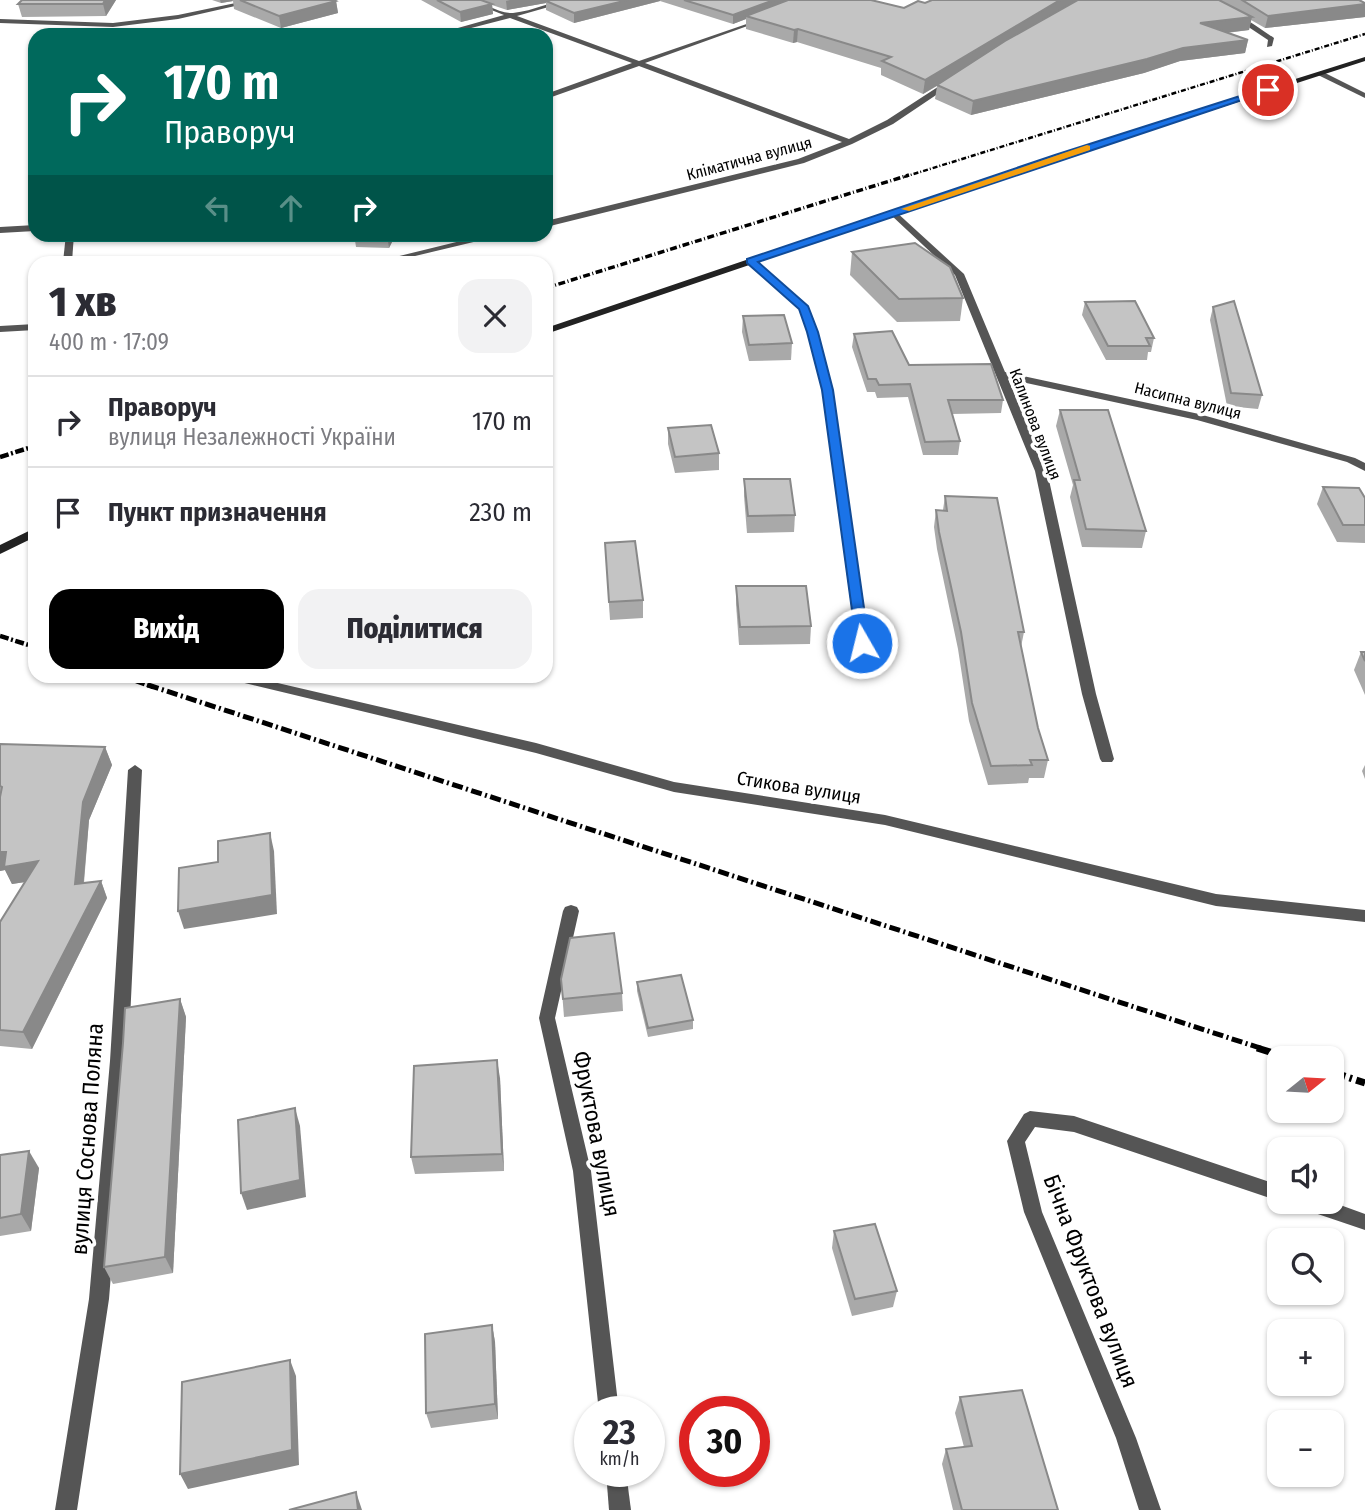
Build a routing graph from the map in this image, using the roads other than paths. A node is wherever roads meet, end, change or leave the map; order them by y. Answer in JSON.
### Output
{"nodes":[{"id":1,"x":259,"y":0,"type":"edge"},
{"id":2,"x":469,"y":0,"type":"edge"},
{"id":3,"x":570,"y":0,"type":"edge"},
{"id":4,"x":1201,"y":0,"type":"edge"},
{"id":5,"x":776,"y":14,"type":"edge"},
{"id":6,"x":509,"y":15,"type":"junction"},
{"id":7,"x":0,"y":21,"type":"edge"},
{"id":8,"x":462,"y":28,"type":"edge"},
{"id":9,"x":543,"y":28,"type":"edge"},
{"id":10,"x":553,"y":32,"type":"edge"},
{"id":11,"x":1269,"y":46,"type":"dead end"},
{"id":12,"x":1365,"y":59,"type":"edge"},
{"id":13,"x":639,"y":65,"type":"junction"},
{"id":14,"x":1321,"y":73,"type":"junction"},
{"id":15,"x":956,"y":79,"type":"edge"},
{"id":16,"x":553,"y":95,"type":"edge"},
{"id":17,"x":1365,"y":96,"type":"edge"},
{"id":18,"x":849,"y":142,"type":"junction"},
{"id":19,"x":894,"y":213,"type":"junction"},
{"id":20,"x":553,"y":222,"type":"edge"},
{"id":21,"x":28,"y":228,"type":"edge"},
{"id":22,"x":0,"y":230,"type":"edge"},
{"id":23,"x":468,"y":242,"type":"edge"},
{"id":24,"x":406,"y":256,"type":"edge"},
{"id":25,"x":750,"y":261,"type":"junction"},
{"id":26,"x":28,"y":327,"type":"edge"},
{"id":27,"x":0,"y":329,"type":"edge"},
{"id":28,"x":553,"y":329,"type":"edge"},
{"id":29,"x":1000,"y":374,"type":"junction"},
{"id":30,"x":1365,"y":468,"type":"edge"},
{"id":31,"x":28,"y":536,"type":"edge"},
{"id":32,"x":0,"y":550,"type":"edge"},
{"id":33,"x":862,"y":643,"type":"dead end"},
{"id":34,"x":262,"y":683,"type":"edge"},
{"id":35,"x":1107,"y":759,"type":"dead end"},
{"id":36,"x":135,"y":770,"type":"dead end"},
{"id":37,"x":571,"y":911,"type":"dead end"},
{"id":38,"x":1365,"y":916,"type":"edge"},
{"id":39,"x":1267,"y":1189,"type":"edge"},
{"id":40,"x":1342,"y":1214,"type":"edge"},
{"id":41,"x":1365,"y":1222,"type":"edge"},
{"id":42,"x":607,"y":1396,"type":"edge"},
{"id":43,"x":618,"y":1487,"type":"edge"},
{"id":44,"x":66,"y":1510,"type":"edge"},
{"id":45,"x":620,"y":1510,"type":"edge"},
{"id":46,"x":1150,"y":1510,"type":"edge"}],
"edges":[{"from":1,"to":7,"type":"street"},
{"from":2,"to":6,"type":"street"},
{"from":3,"to":6,"type":"street"},
{"from":4,"to":11,"type":"street"},
{"from":5,"to":13,"type":"street"},
{"from":6,"to":8,"type":"street"},
{"from":6,"to":9,"type":"street"},
{"from":10,"to":13,"type":"street"},
{"from":12,"to":14,"type":"main road"},
{"from":13,"to":16,"type":"street"},
{"from":13,"to":18,"type":"street"},
{"from":14,"to":17,"type":"street"},
{"from":14,"to":19,"type":"main road"},
{"from":15,"to":18,"type":"street","name":"Кліматична вулиця"},
{"from":18,"to":20,"type":"street","name":"Кліматична вулиця"},
{"from":19,"to":25,"type":"main road"},
{"from":19,"to":29,"type":"street","name":"Калинова вулиця"},
{"from":21,"to":22,"type":"street"},
{"from":23,"to":24,"type":"street"},
{"from":25,"to":28,"type":"main road"},
{"from":25,"to":33,"type":"street"},
{"from":26,"to":27,"type":"street"},
{"from":29,"to":30,"type":"street","name":"Насипна вулиця"},
{"from":29,"to":35,"type":"street","name":"Калинова вулиця"},
{"from":31,"to":32,"type":"main road"},
{"from":34,"to":38,"type":"street","name":"Стикова вулиця"},
{"from":36,"to":44,"type":"street","name":"вулиця Соснова Поляна"},
{"from":37,"to":42,"type":"street","name":"Фруктова вулиця"},
{"from":39,"to":46,"type":"street","name":"Бічна Фруктова вулиця"},
{"from":40,"to":41,"type":"street"},
{"from":43,"to":45,"type":"street"}]}
